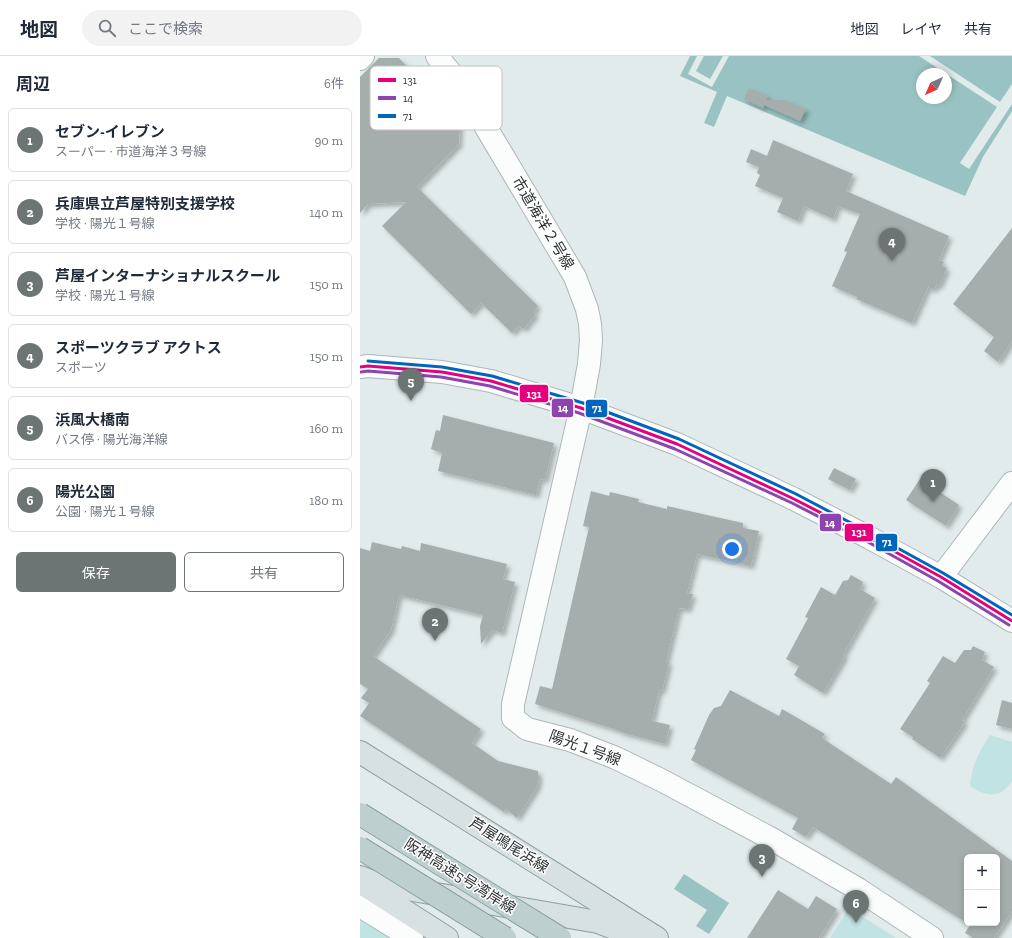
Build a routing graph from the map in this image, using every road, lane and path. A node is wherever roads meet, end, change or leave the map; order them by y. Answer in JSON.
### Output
{"nodes":[{"id":1,"x":363,"y":56,"type":"edge"},
{"id":2,"x":437,"y":56,"type":"edge"},
{"id":3,"x":360,"y":59,"type":"edge"},
{"id":4,"x":445,"y":66,"type":"edge"},
{"id":5,"x":488,"y":130,"type":"edge"},
{"id":6,"x":360,"y":367,"type":"edge"},
{"id":7,"x":581,"y":408,"type":"junction"},
{"id":8,"x":1012,"y":483,"type":"edge"},
{"id":9,"x":941,"y":577,"type":"junction"},
{"id":10,"x":1012,"y":621,"type":"edge"},
{"id":11,"x":360,"y":752,"type":"edge"},
{"id":12,"x":360,"y":814,"type":"edge"},
{"id":13,"x":360,"y":848,"type":"edge"},
{"id":14,"x":360,"y":877,"type":"edge"},
{"id":15,"x":360,"y":882,"type":"edge"},
{"id":16,"x":360,"y":906,"type":"edge"},
{"id":17,"x":412,"y":938,"type":"edge"},
{"id":18,"x":447,"y":938,"type":"edge"},
{"id":19,"x":505,"y":938,"type":"edge"},
{"id":20,"x":560,"y":938,"type":"edge"},
{"id":21,"x":640,"y":938,"type":"edge"},
{"id":22,"x":658,"y":938,"type":"edge"},
{"id":23,"x":932,"y":938,"type":"edge"}],
"edges":[{"from":1,"to":3,"type":"street"},
{"from":2,"to":4,"type":"street","name":"市道海洋２号線"},
{"from":5,"to":7,"type":"street","name":"市道海洋２号線"},
{"from":6,"to":7,"type":"street"},
{"from":7,"to":9,"type":"street"},
{"from":7,"to":23,"type":"street","name":"陽光１号線"},
{"from":8,"to":9,"type":"street"},
{"from":9,"to":10,"type":"street"},
{"from":11,"to":22,"type":"main road","name":"芦屋鳴尾浜線"},
{"from":12,"to":20,"type":"highway","name":"阪神高速5号湾岸線","bridge":true},
{"from":13,"to":19,"type":"highway","name":"阪神高速5号湾岸線","bridge":true},
{"from":14,"to":21,"type":"main road"},
{"from":15,"to":18,"type":"main road"},
{"from":16,"to":17,"type":"street"}]}
